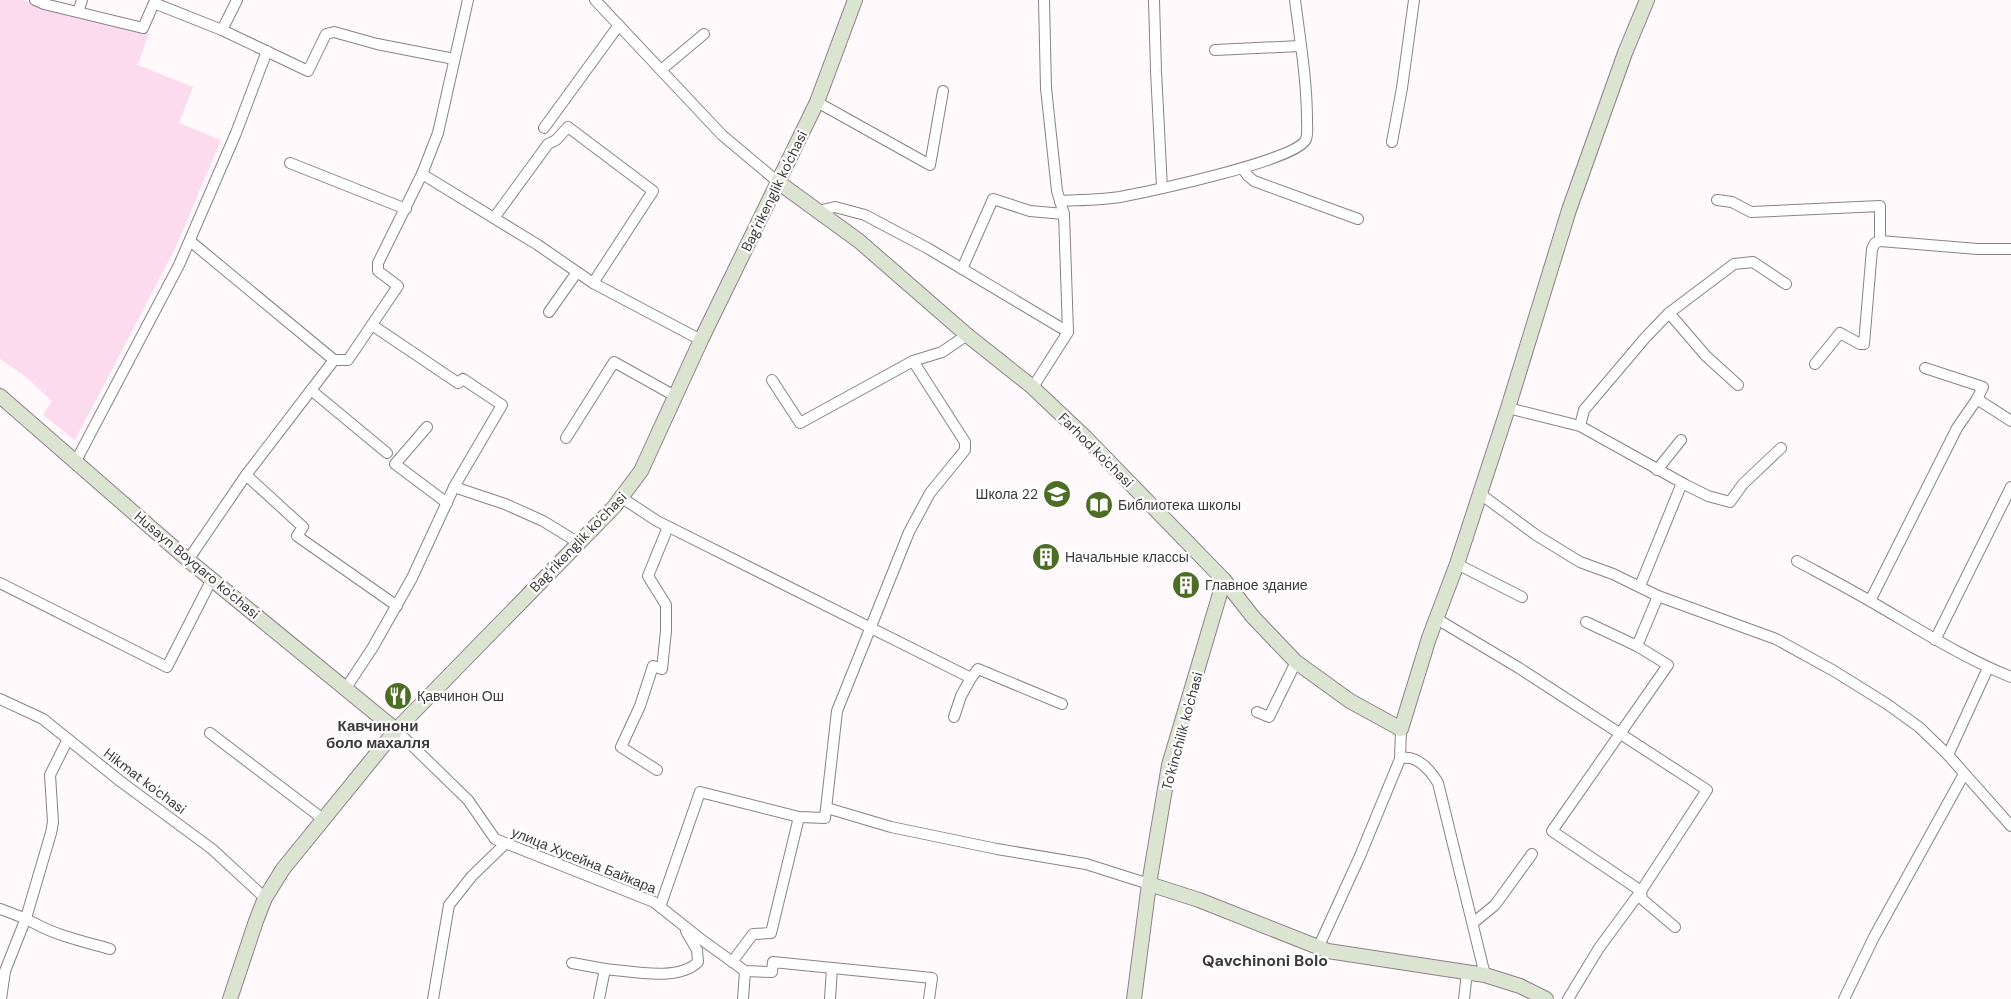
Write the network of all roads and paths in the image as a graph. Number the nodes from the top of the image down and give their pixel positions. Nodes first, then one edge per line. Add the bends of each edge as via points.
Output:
1 (35, 0) edge
2 (82, 0) edge
3 (237, 0) edge
4 (468, 0) edge
5 (595, 0) edge
6 (855, 0) edge
7 (1044, 0) edge
8 (1154, 0) edge
9 (1294, 0) edge
10 (1414, 0) edge
11 (1647, 0) edge
12 (78, 12) junction
13 (618, 25) junction
14 (222, 30) junction
15 (704, 34) dead end
16 (1300, 46) junction
17 (1215, 50) dead end
18 (267, 51) junction
19 (454, 59) junction
20 (661, 70) junction
21 (943, 91) dead end
22 (817, 102) junction
23 (544, 128) dead end
24 (1392, 142) dead end
25 (290, 163) dead end
26 (1243, 169) junction
27 (422, 174) junction
28 (778, 182) junction
29 (1162, 188) junction
30 (1717, 200) dead end
31 (1060, 201) junction
32 (406, 209) junction
33 (818, 211) junction
34 (1064, 214) junction
35 (494, 218) junction
36 (1358, 219) dead end
37 (190, 241) junction
38 (1880, 241) junction
39 (2011, 249) edge
40 (962, 269) junction
41 (577, 272) junction
42 (593, 283) junction
43 (1786, 284) dead end
44 (549, 312) dead end
45 (1668, 313) junction
46 (372, 325) junction
47 (1068, 332) junction
48 (967, 335) junction
49 (701, 340) junction
50 (334, 360) junction
51 (913, 361) junction
52 (1815, 364) dead end
53 (1926, 368) dead end
54 (772, 380) dead end
55 (1738, 385) dead end
56 (1033, 387) junction
57 (311, 390) junction
58 (0, 396) edge
59 (675, 396) junction
60 (1977, 399) junction
61 (1508, 408) junction
62 (2011, 421) edge
63 (1580, 426) junction
64 (428, 427) dead end
65 (566, 438) dead end
66 (1681, 440) dead end
67 (1781, 448) dead end
68 (387, 453) dead end
69 (76, 461) junction
70 (1657, 470) junction
71 (246, 474) junction
72 (1682, 483) junction
73 (454, 487) junction
74 (2011, 487) edge
75 (1480, 494) junction
76 (622, 498) junction
77 (447, 502) junction
78 (668, 527) junction
79 (579, 543) junction
80 (188, 560) junction
81 (1797, 561) dead end
82 (1457, 564) junction
83 (212, 579) junction
84 (1224, 580) junction
85 (0, 583) edge
86 (1640, 586) junction
87 (1658, 596) junction
88 (1522, 597) dead end
89 (1870, 601) junction
90 (397, 606) junction
91 (1437, 619) junction
92 (1586, 622) dead end
93 (870, 627) junction
94 (1935, 640) junction
95 (1637, 646) junction
96 (1296, 662) junction
97 (1988, 668) junction
98 (2011, 677) edge
99 (971, 678) junction
100 (346, 688) junction
101 (0, 699) edge
102 (1062, 704) dead end
103 (1257, 712) dead end
104 (954, 717) dead end
105 (1400, 729) junction
106 (396, 730) junction
107 (210, 733) dead end
108 (1620, 735) junction
109 (68, 739) junction
110 (1948, 755) junction
111 (1400, 759) junction
112 (657, 770) dead end
113 (1964, 774) junction
114 (827, 808) junction
115 (799, 817) junction
116 (324, 818) junction
117 (2011, 826) edge
118 (505, 844) junction
119 (1532, 854) dead end
120 (1149, 884) junction
121 (1640, 891) junction
122 (265, 898) junction
123 (660, 907) junction
124 (0, 909) edge
125 (26, 918) junction
126 (1473, 923) junction
127 (684, 926) junction
128 (1674, 927) dead end
129 (1318, 948) junction
130 (110, 949) dead end
131 (732, 962) junction
132 (572, 963) dead end
133 (832, 968) junction
134 (605, 969) junction
135 (744, 971) junction
136 (1466, 972) junction
137 (1486, 974) junction
138 (1, 999) edge
139 (230, 999) edge
140 (434, 999) edge
141 (599, 999) edge
142 (743, 999) edge
143 (830, 999) edge
144 (929, 999) edge
145 (1134, 999) edge
146 (1464, 999) edge
147 (1546, 999) edge
148 (1568, 999) edge
149 (1844, 999) edge

1 - 12 street
2 - 12 street
3 - 14 street
4 - 19 street
5 - 13 street
6 - 22 street, Bag'rikenglik ko'chasi
7 - 31 street via 1046,88
8 - 29 street
9 - 16 street
10 - 24 street
11 - 61 street via 1569,210
12 - 14 street via 143,28 154,3
13 - 20 street
13 - 23 street
14 - 18 street
15 - 20 street
16 - 17 street
16 - 26 street via 1307,139 1292,150
18 - 19 street via 308,72 326,34 334,32
18 - 37 street
19 - 27 street via 438,133
20 - 28 street via 722,135
21 - 22 street via 930,165
22 - 28 street, Bag'rikenglik ko'chasi
25 - 32 street
26 - 29 street
26 - 36 street via 1254,181
27 - 32 street
27 - 35 street
28 - 33 street, Farhod ko'chasi
28 - 49 street, Bag'rikenglik ko'chasi
29 - 31 street via 1118,197
30 - 38 street via 1732,202 1751,212 1880,206
31 - 34 street
32 - 46 street via 378,263 378,271 398,286
33 - 40 street via 835,207 865,215
33 - 48 street, Farhod ko'chasi via 859,241
34 - 40 street via 1030,211 993,199
34 - 47 street
35 - 41 street
35 - 42 street via 548,144 568,127 653,191
37 - 50 street
37 - 69 street
38 - 39 street
38 - 52 street via 1872,249 1864,344 1840,333
40 - 47 street
41 - 42 street
41 - 44 street
42 - 49 street
43 - 45 street via 1753,262 1734,264
45 - 55 street via 1706,356
45 - 63 street via 1584,410
46 - 50 street via 348,360
46 - 73 street via 458,384 463,379 502,405
47 - 56 street
48 - 51 street via 942,352
48 - 56 street, Farhod ko'chasi
49 - 59 street, Bag'rikenglik ko'chasi
50 - 57 street
51 - 54 street via 800,423
51 - 93 street via 966,442 965,450 930,493 909,532
53 - 60 street via 1983,387
56 - 84 street, Farhod ko'chasi
57 - 68 street
57 - 71 street
58 - 69 street, Husayn Boyqaro ko'chasi
59 - 65 street via 614,362
59 - 76 street, Bag'rikenglik ko'chasi via 641,471
60 - 62 street
60 - 89 street via 1957,428
61 - 63 street
61 - 75 street
63 - 70 street
64 - 77 street via 395,464
66 - 70 street
67 - 72 street via 1743,484 1730,502 1708,496
69 - 80 street, Husayn Boyqaro ko'chasi
70 - 72 street
71 - 80 street
71 - 90 street via 303,528 297,536
72 - 86 street
73 - 77 street
73 - 79 street via 506,504
74 - 94 street
75 - 82 street
75 - 86 street via 1580,562
76 - 78 street
76 - 79 street, Bag'rikenglik ko'chasi
77 - 90 street
78 - 93 street
78 - 112 street via 648,576 666,605 662,669 653,666 640,706 621,747
79 - 106 street, Bag'rikenglik ko'chasi
80 - 83 street, Husayn Boyqaro ko'chasi
81 - 89 street
82 - 88 street
82 - 91 street
83 - 85 street via 167,667
83 - 100 street, Husayn Boyqaro ko'chasi
84 - 96 street, Farhod ko'chasi via 1253,617
84 - 120 street, To'kinchilik ko'chasi via 1170,765
86 - 87 street
87 - 95 street
87 - 110 street via 1776,639 1826,666 1919,727
89 - 94 street
90 - 100 street
91 - 105 street
91 - 108 street via 1519,668
92 - 95 street
93 - 99 street
93 - 114 street via 837,711
94 - 97 street
95 - 108 street via 1668,665
96 - 103 street via 1269,717
96 - 105 street, Farhod ko'chasi via 1350,701
97 - 98 street
97 - 110 street
99 - 102 street via 978,669
99 - 104 street
100 - 106 street, Husayn Boyqaro ko'chasi
101 - 109 street, Hikmat ko'chasi via 42,719
105 - 111 street
106 - 116 street, Bag'rikenglik ko'chasi
106 - 118 street, улица Хусейна Байкара via 468,800 495,839
107 - 116 street
108 - 121 street via 1707,790
108 - 121 street via 1552,831
109 - 122 street, Hikmat ko'chasi via 212,848
109 - 125 street via 50,775 53,822
110 - 113 street
111 - 126 street via 1421,763 1432,772 1438,783
111 - 129 street
113 - 117 street
113 - 149 street via 1874,937
114 - 115 street via 825,818
114 - 120 street via 900,829 1086,864
115 - 123 street via 700,792
115 - 131 street via 771,934 753,934
116 - 122 street, Bag'rikenglik ko'chasi via 283,869
118 - 123 street, улица Хусейна Байкара
118 - 140 street via 472,876 449,905
119 - 126 street via 1495,905
120 - 129 street via 1199,900
120 - 145 street, To'kinchilik ko'chasi
121 - 128 street via 1642,900
121 - 148 street
122 - 139 street, Bag'rikenglik ko'chasi
123 - 127 street, улица Хусейна Байкара
124 - 125 street
125 - 130 street
125 - 138 street via 5,971
126 - 137 street
127 - 131 street, улица Хусейна Байкара
127 - 134 street, улица Хусейна Байкара via 697,950 698,962 691,969 677,973
129 - 136 street
131 - 135 street, улица Хусейна Байкара
132 - 134 street
133 - 135 street via 773,962 772,972
133 - 143 street
133 - 144 street via 932,978
134 - 141 street
135 - 142 street
136 - 137 street
136 - 146 street
137 - 147 street

